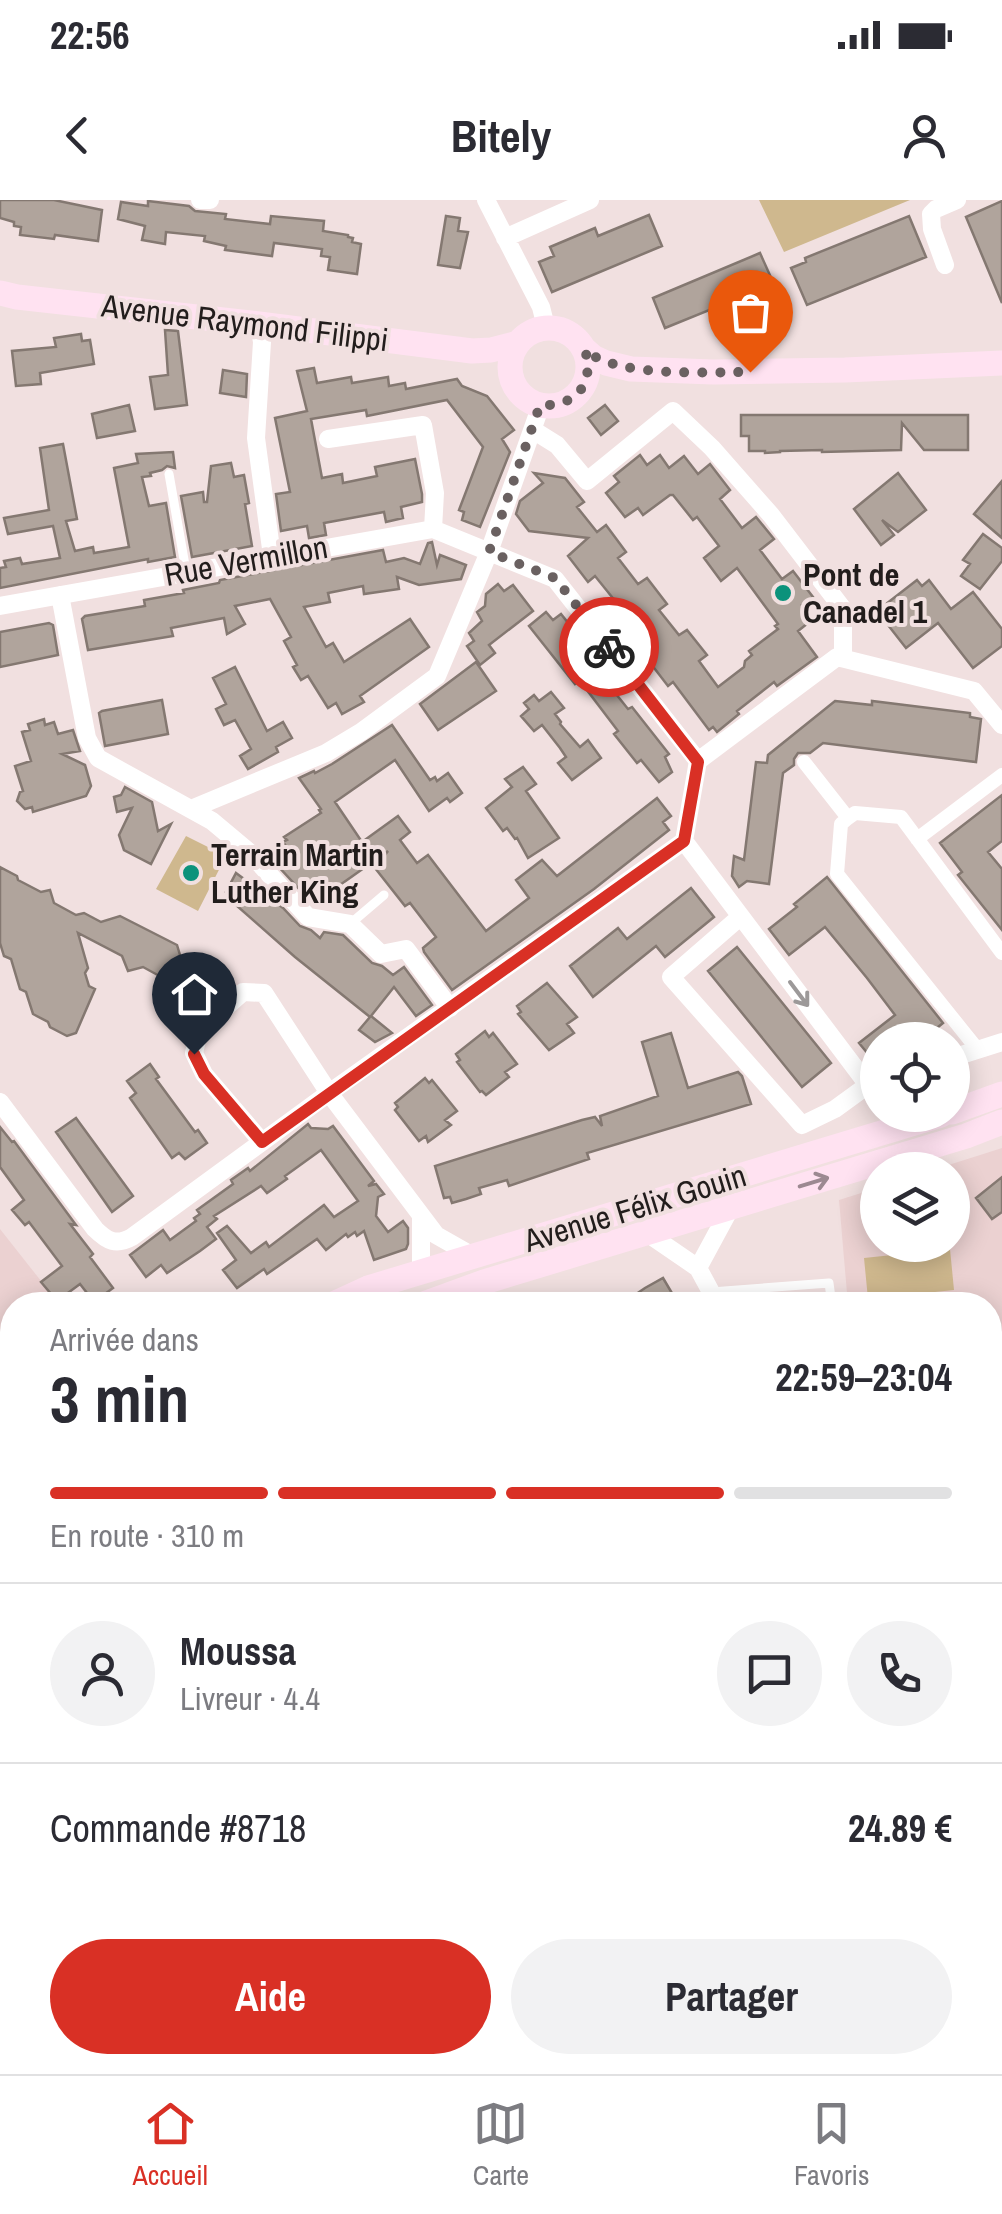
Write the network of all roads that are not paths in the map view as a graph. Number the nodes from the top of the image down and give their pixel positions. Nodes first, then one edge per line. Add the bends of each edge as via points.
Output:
1 (200, 200) edge
2 (210, 200) edge
3 (486, 200) edge
4 (590, 200) edge
5 (957, 200) edge
6 (505, 238) junction
7 (945, 265) dead end
8 (5, 297) edge
9 (259, 324) junction
10 (546, 328) junction
11 (518, 343) junction
12 (585, 350) junction
13 (472, 351) junction
14 (1002, 363) edge
15 (630, 369) junction
16 (513, 380) junction
17 (582, 388) junction
18 (537, 417) junction
19 (328, 439) dead end
20 (169, 474) dead end
21 (433, 528) junction
22 (489, 552) junction
23 (272, 556) junction
24 (186, 571) junction
25 (60, 594) junction
26 (0, 606) edge
27 (843, 658) junction
28 (1002, 725) edge
29 (698, 762) junction
30 (804, 762) dead end
31 (1002, 776) edge
32 (191, 809) junction
33 (848, 818) junction
34 (917, 840) junction
35 (684, 841) junction
36 (384, 894) dead end
37 (740, 917) junction
38 (350, 924) junction
39 (1002, 953) edge
40 (450, 1008) junction
41 (1002, 1042) edge
42 (978, 1050) junction
43 (970, 1052) edge
44 (860, 1068) edge
45 (860, 1092) edge
46 (329, 1093) junction
47 (1002, 1094) edge
48 (0, 1102) edge
49 (970, 1106) edge
50 (1002, 1122) edge
51 (802, 1125) junction
52 (884, 1132) edge
53 (262, 1142) junction
54 (798, 1158) junction
55 (731, 1207) junction
56 (422, 1217) junction
57 (647, 1232) junction
58 (473, 1256) junction
59 (698, 1268) junction
60 (421, 1272) junction
61 (360, 1292) edge
62 (457, 1292) edge
63 (710, 1292) edge
64 (764, 1292) edge
65 (830, 1292) edge

1 - 2 street
3 - 6 street
4 - 6 street
5 - 7 street via 932,214
6 - 10 street
8 - 9 main road, Avenue Raymond Filippi
9 - 13 main road, Avenue Raymond Filippi
9 - 23 street via 256,438
10 - 11 main road
10 - 12 main road via 569,332
11 - 13 main road, Avenue Raymond Filippi
11 - 16 main road
12 - 15 main road
12 - 17 main road via 588,376
13 - 16 main road, Avenue Raymond Filippi
14 - 15 main road
15 - 17 main road
16 - 18 main road
17 - 18 main road
18 - 22 street
18 - 27 street via 587,481 674,411 771,515 843,609
19 - 21 street via 423,425 435,493
20 - 24 lane
21 - 22 street
21 - 23 street, Rue Vermillon
22 - 29 street via 555,578
22 - 32 street via 437,676 326,753
23 - 24 street, Rue Vermillon
24 - 25 street, Rue Vermillon
25 - 26 street, Rue Vermillon
25 - 32 street via 87,738 98,758
27 - 28 street via 974,690
27 - 29 street via 836,656
29 - 35 street
30 - 33 street
31 - 34 street
32 - 38 street via 249,852 308,916
33 - 34 street via 900,818
33 - 42 street via 841,824 837,874
34 - 39 street
35 - 37 street
35 - 40 street
36 - 38 lane
37 -> 44 street
37 - 51 street via 671,976
38 - 40 street via 381,954 406,949
40 - 46 street
41 - 42 street
42 - 43 street
45 - 51 street
46 - 53 street
46 - 53 street via 264,993 243,992 200,1031 194,1054
46 - 56 street
47 - 49 main road
48 - 53 street via 96,1229 114,1243 132,1238
55 -> 50 main road, Avenue Félix Gouin
51 - 54 street
52 - 54 main road, Avenue Félix Gouin
54 - 58 main road, Avenue Félix Gouin
55 - 57 main road, Avenue Félix Gouin
55 - 59 street
56 - 58 street
56 - 60 street
57 - 59 street
57 - 62 main road, Avenue Félix Gouin
58 - 60 main road, Avenue Félix Gouin
59 - 63 street
60 - 61 main road, Avenue Félix Gouin
64 - 65 lane via 829,1283

